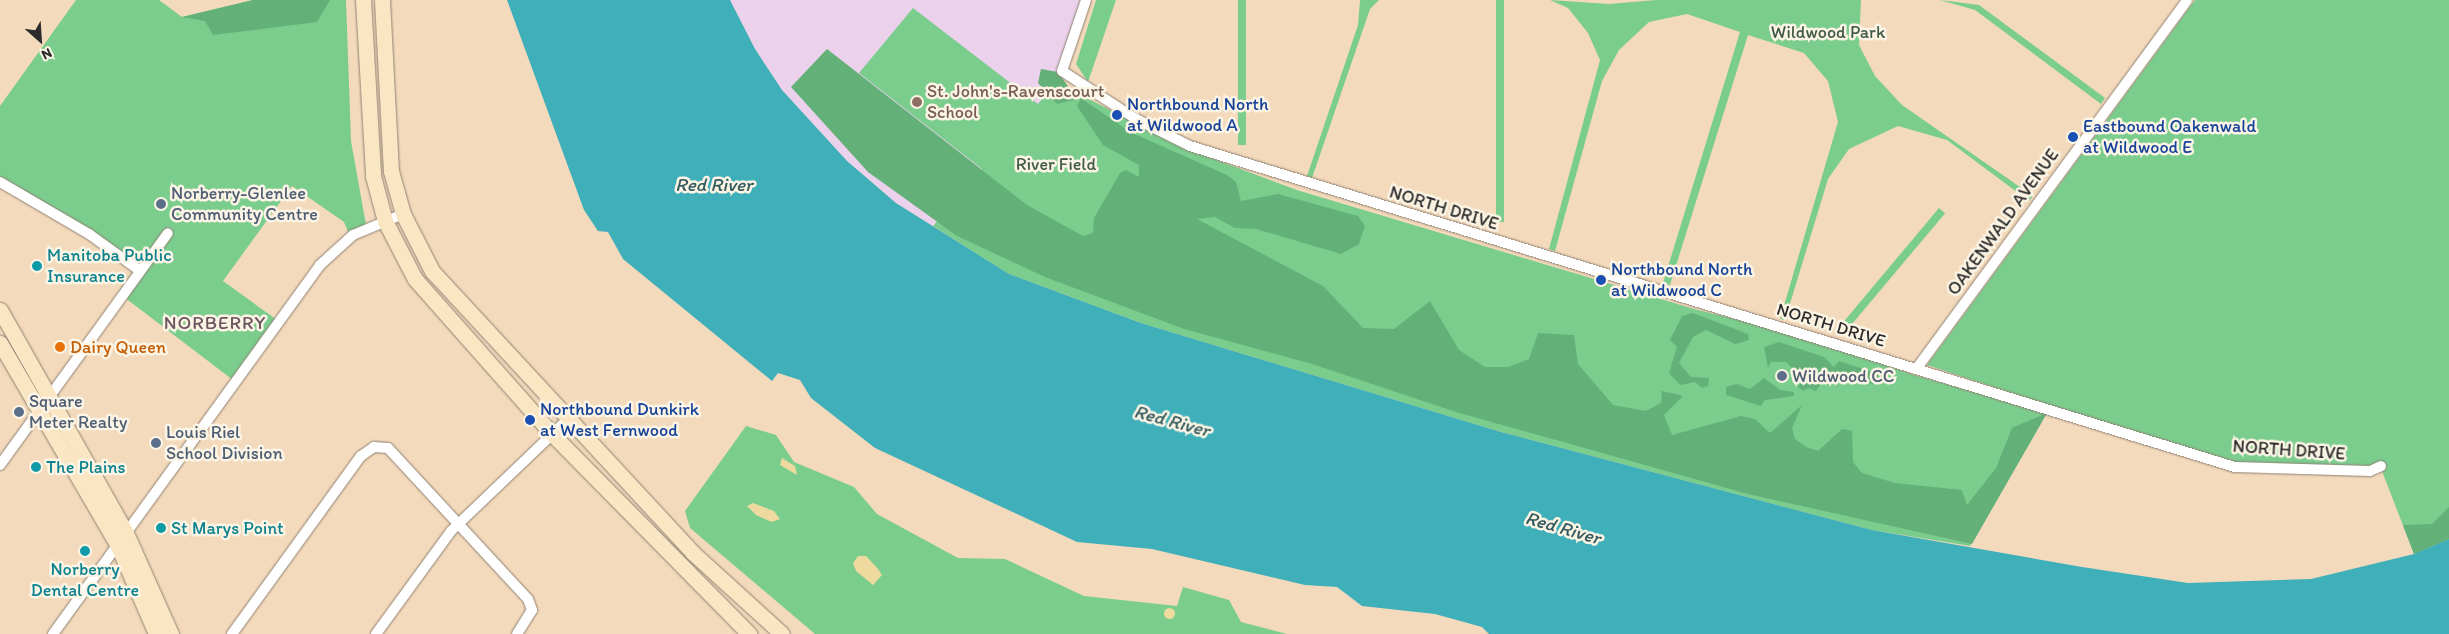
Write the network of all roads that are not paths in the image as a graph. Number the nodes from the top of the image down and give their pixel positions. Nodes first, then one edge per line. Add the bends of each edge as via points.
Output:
1 (363, 0) edge
2 (382, 0) edge
3 (1086, 0) edge
4 (2187, 0) edge
5 (0, 182) edge
6 (403, 214) junction
7 (385, 221) junction
8 (168, 232) dead end
9 (139, 270) junction
10 (0, 310) edge
11 (0, 343) edge
12 (1917, 368) junction
13 (49, 395) junction
14 (40, 410) junction
15 (566, 421) junction
16 (552, 434) junction
17 (0, 465) edge
18 (2380, 466) dead end
19 (457, 525) junction
20 (126, 533) junction
21 (118, 546) junction
22 (54, 634) edge
23 (156, 634) edge
24 (171, 634) edge
25 (232, 634) edge
26 (376, 634) edge
27 (517, 634) edge
28 (749, 634) edge
29 (782, 634) edge

1 - 7 main road via 368,140
2 - 6 main road via 391,171
3 - 12 street, NORTH DRIVE via 1062,71 1136,119 1248,167
4 - 12 street, OAKENWALD AVENUE
5 - 9 street via 89,234
6 - 7 street
6 - 15 main road via 432,270 455,300
7 - 16 main road via 415,279 438,309
7 - 20 street via 353,235 320,265
8 - 9 street
9 - 13 street
10 - 13 main road
11 - 14 main road
12 - 18 street, NORTH DRIVE via 2235,467 2370,471
13 - 14 street
13 - 20 main road
14 - 17 street
14 - 21 main road
15 - 16 street
15 - 29 main road via 706,566
16 - 19 street
16 - 28 main road
19 - 25 street via 388,448 374,447 360,456
19 - 26 street
19 - 27 street via 528,599 532,610
20 - 21 street
20 - 24 main road
21 - 22 street
21 - 23 main road

